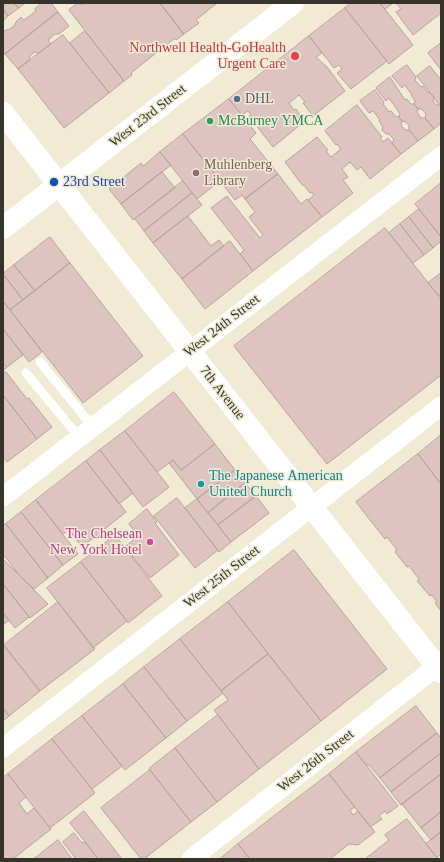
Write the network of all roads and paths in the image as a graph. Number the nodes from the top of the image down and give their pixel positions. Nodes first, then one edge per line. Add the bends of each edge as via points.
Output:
1 (293, 3) edge
2 (3, 113) edge
3 (441, 156) edge
4 (59, 185) junction
5 (3, 228) edge
6 (189, 351) junction
7 (40, 362) dead end
8 (26, 373) dead end
9 (441, 406) edge
10 (86, 432) junction
11 (3, 497) edge
12 (311, 507) junction
13 (440, 668) edge
14 (3, 748) edge
15 (190, 859) edge

1 - 4 main road, West 23rd Street
2 - 4 main road, 7th Avenue
3 - 6 street, West 24th Street
4 - 5 main road, West 23rd Street
4 - 6 main road, 7th Avenue
6 - 10 street, West 24th Street
6 - 12 main road, 7th Avenue
7 - 10 lane
8 - 10 lane
9 - 12 street, West 25th Street
10 - 11 street, West 24th Street
12 - 13 main road, 7th Avenue
12 - 14 street, West 25th Street
13 - 15 street, West 26th Street

